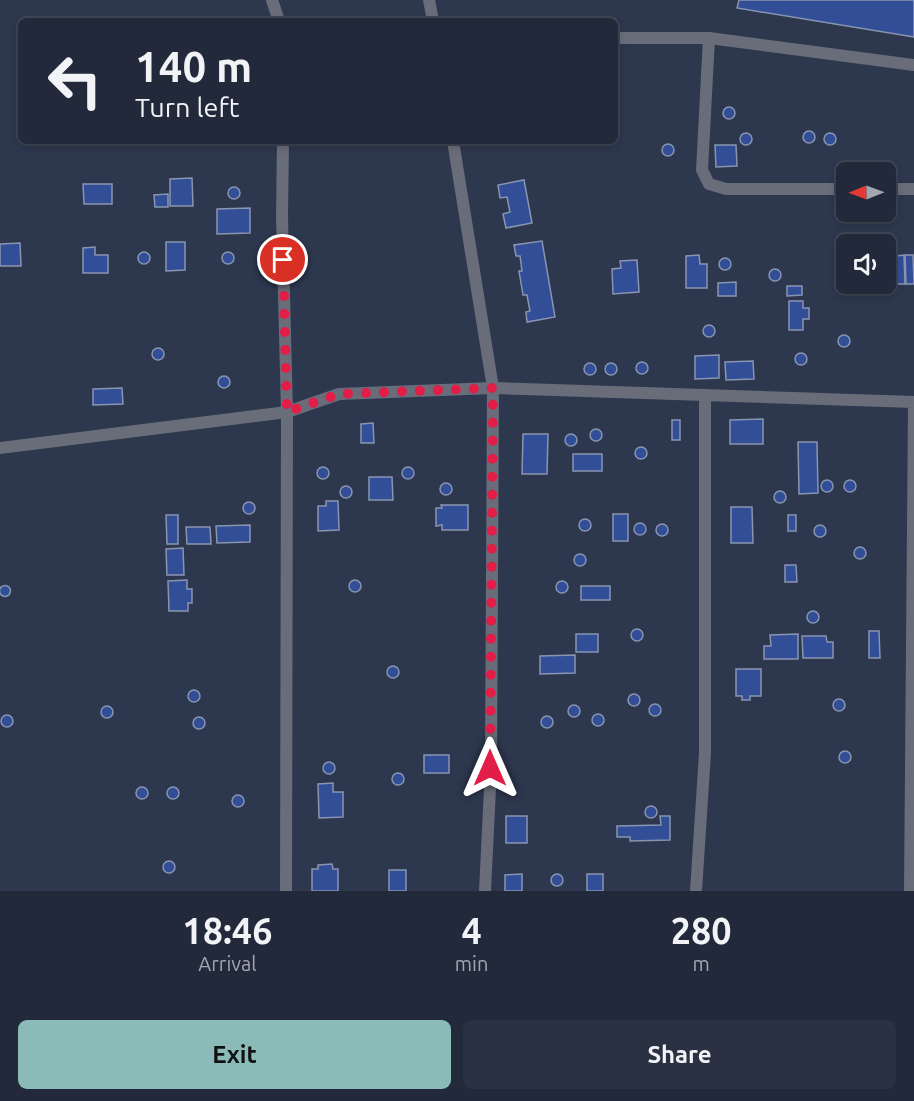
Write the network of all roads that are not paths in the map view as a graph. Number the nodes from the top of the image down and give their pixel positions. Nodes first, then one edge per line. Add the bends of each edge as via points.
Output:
1 (273, 0) edge
2 (429, 0) edge
3 (278, 18) edge
4 (432, 18) edge
5 (618, 38) edge
6 (709, 38) junction
7 (914, 65) edge
8 (283, 144) edge
9 (453, 144) edge
10 (836, 189) edge
11 (896, 189) edge
12 (914, 189) edge
13 (493, 388) junction
14 (705, 395) junction
15 (287, 412) junction
16 (0, 448) edge
17 (286, 891) edge
18 (485, 891) edge
19 (696, 891) edge
20 (910, 891) edge

1 - 3 street
2 - 4 street
5 - 6 street
6 - 7 street
6 - 10 street via 702,170 709,184 726,189
8 - 15 street
9 - 13 street
11 - 12 street
13 - 14 street
13 - 15 street via 339,394
13 - 18 street via 490,768
14 - 19 street via 705,753
14 - 20 street via 914,402
15 - 16 street
15 - 17 street

